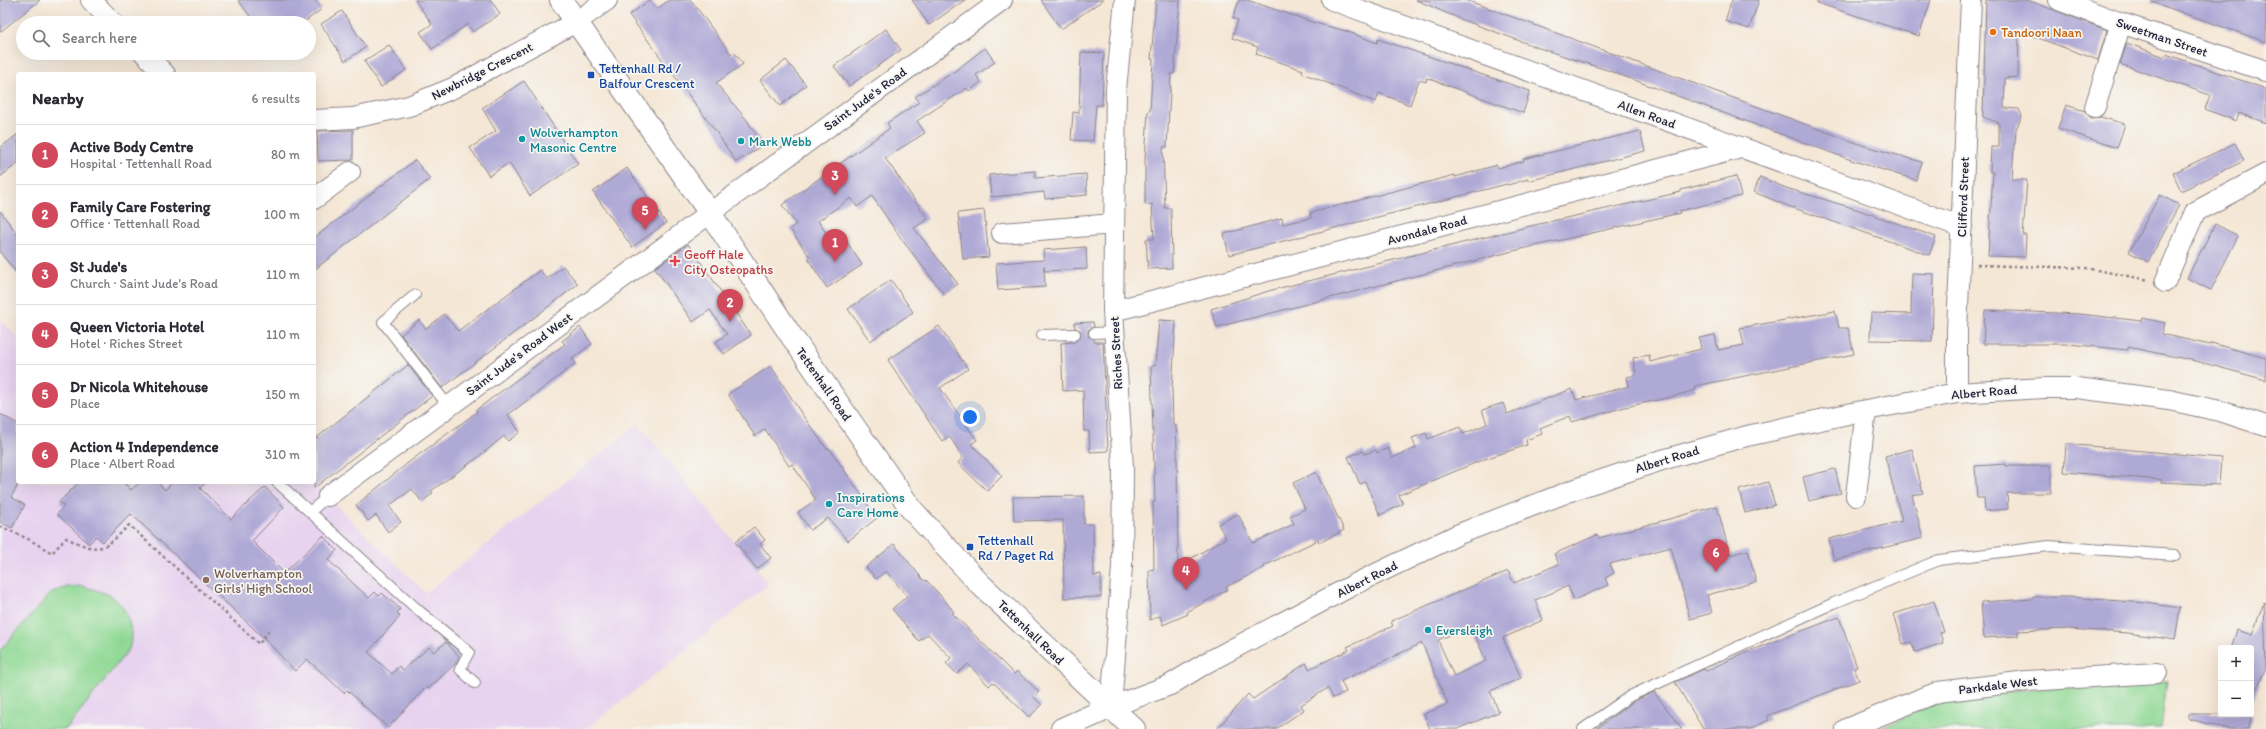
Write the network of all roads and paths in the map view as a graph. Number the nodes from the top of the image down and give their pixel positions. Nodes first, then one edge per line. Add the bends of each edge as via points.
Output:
1 (91, 0) edge
2 (561, 0) edge
3 (607, 0) edge
4 (1002, 0) edge
5 (1125, 0) edge
6 (1332, 0) edge
7 (1971, 0) edge
8 (2059, 0) edge
9 (106, 16) edge
10 (576, 22) junction
11 (2121, 24) junction
12 (151, 60) edge
13 (2266, 71) edge
14 (163, 72) edge
15 (2095, 107) dead end
16 (316, 120) edge
17 (1741, 148) junction
18 (350, 172) dead end
19 (2266, 174) edge
20 (316, 198) edge
21 (710, 213) junction
22 (1114, 224) junction
23 (1962, 227) junction
24 (1002, 233) dead end
25 (1960, 264) junction
26 (2165, 282) joint
27 (416, 295) dead end
28 (1113, 311) junction
29 (1114, 332) junction
30 (1094, 333) dead end
31 (1075, 334) dead end
32 (1042, 335) dead end
33 (1957, 393) junction
34 (449, 407) junction
35 (1866, 410) junction
36 (2266, 426) edge
37 (279, 484) edge
38 (328, 496) joint
39 (1856, 496) dead end
40 (310, 512) junction
41 (0, 526) edge
42 (2175, 555) dead end
43 (269, 630) dead end
44 (2157, 673) dead end
45 (475, 683) dead end
46 (1110, 707) junction
47 (1062, 729) edge
48 (1134, 729) edge
49 (1583, 729) edge
50 (1846, 729) edge

1 - 9 street
2 - 10 main road, Tettenhall Road
3 - 10 street, Newbridge Crescent
4 - 21 street, Saint Jude's Road
5 - 22 street, Riches Street via 1116,89
6 - 17 street, Allen Road
7 - 23 street, Clifford Street
8 - 11 street, Sweetman Street
10 - 16 street, Newbridge Crescent via 453,88 409,106 353,118
10 - 21 main road, Tettenhall Road
11 - 13 street, Sweetman Street
11 - 15 street
12 - 14 street
17 - 23 street, Allen Road
17 - 28 street, Avondale Road
18 - 20 street
19 - 26 street via 2194,212
21 - 34 street, Saint Jude's Road West
21 - 46 main road, Tettenhall Road via 912,510 979,583
22 - 24 street
22 - 28 street, Riches Street
23 - 25 street, Clifford Street
25 - 26 path via 2086,268
25 - 33 street, Clifford Street
27 - 34 lane via 383,322
28 - 29 street, Riches Street
29 - 30 lane
29 - 46 street, Riches Street via 1123,467 1122,567
31 - 32 lane
33 - 35 street, Albert Road
33 - 36 street, Albert Road via 2045,388 2077,388 2124,393 2220,411
34 - 38 street, Saint Jude's Road West
35 - 39 street
35 - 46 street, Albert Road via 1747,436 1662,460 1458,534 1355,584 1206,663 1170,685
37 - 40 lane
38 - 40 lane
40 - 45 lane via 418,610 469,652 460,669
41 - 43 path via 52,553 66,538 88,548 108,546 129,525 259,644
42 - 49 lane via 2049,546 1939,560 1834,604 1630,696
44 - 50 street, Parkdale West via 2027,681 1938,692
46 - 47 main road
46 - 48 main road, Tettenhall Road

